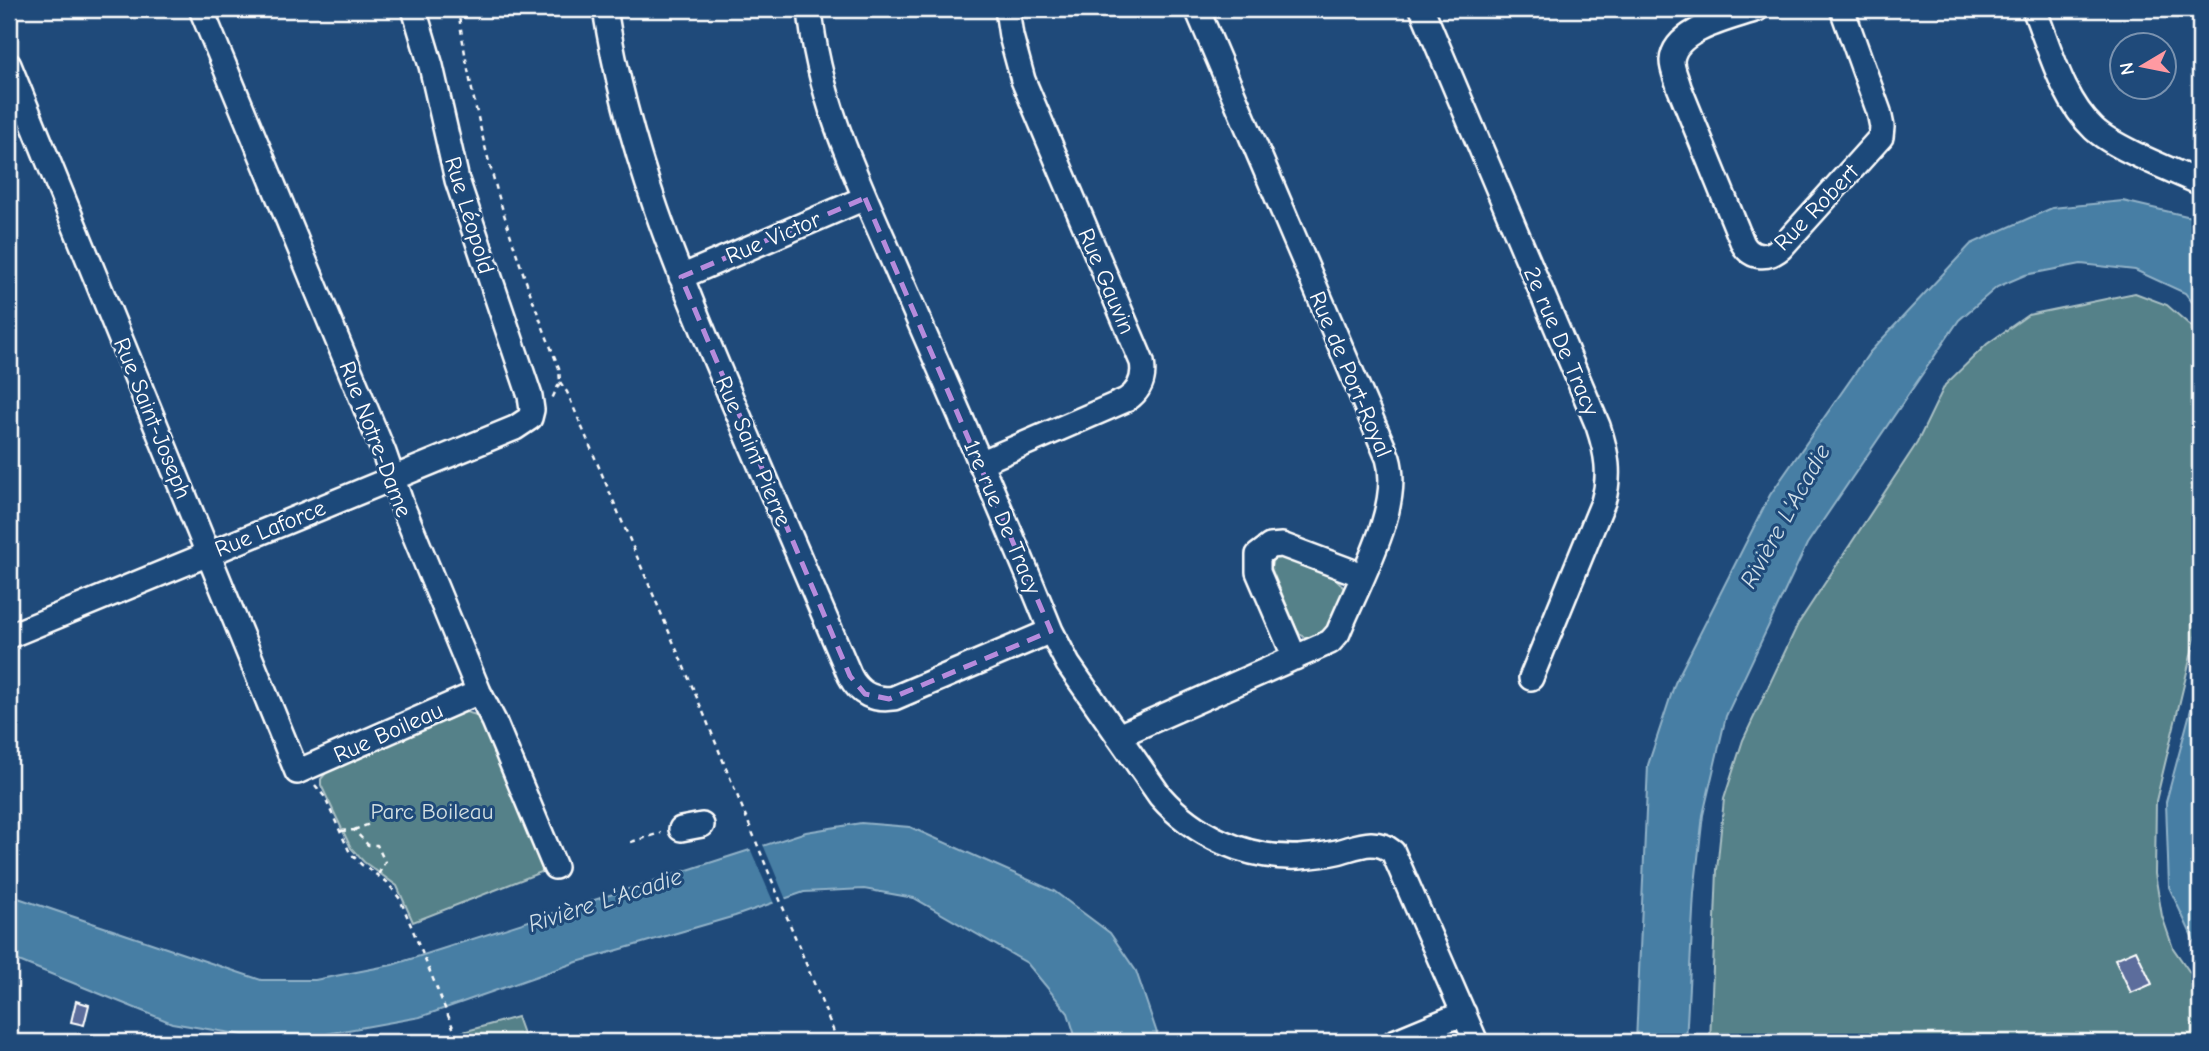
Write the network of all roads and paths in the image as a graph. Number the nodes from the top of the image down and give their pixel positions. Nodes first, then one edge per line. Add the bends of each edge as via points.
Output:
1 (201, 9) edge
2 (414, 9) edge
3 (458, 9) edge
4 (605, 9) edge
5 (810, 9) edge
6 (1007, 9) edge
7 (1197, 9) edge
8 (1422, 9) edge
9 (1757, 9) edge
10 (1842, 9) edge
11 (2034, 9) edge
12 (9, 65) edge
13 (2200, 183) edge
14 (865, 198) junction
15 (681, 278) junction
16 (560, 382) junction
17 (538, 412) junction
18 (980, 463) junction
19 (393, 478) junction
20 (208, 554) junction
21 (1362, 575) junction
22 (1051, 631) junction
23 (9, 636) edge
24 (1295, 658) junction
25 (1531, 678) dead end
26 (479, 692) junction
27 (1118, 736) junction
28 (297, 772) joint
29 (319, 787) dead end
30 (372, 823) dead end
31 (691, 827) dead end
32 (340, 831) junction
33 (354, 831) junction
34 (631, 842) dead end
35 (555, 867) dead end
36 (378, 875) junction
37 (1464, 1013) junction
38 (459, 1042) edge
39 (838, 1042) edge
40 (1394, 1042) edge
41 (1476, 1042) edge

1 - 19 street, Rue Notre-Dame
2 - 17 street, Rue Léopold via 457,180 532,410
3 - 16 path via 484,148
4 - 15 street, Rue Saint Pierre via 632,136
5 - 14 street, 1re rue De Tracy via 825,89
6 - 18 street, Rue Gauvin via 1023,80 1143,372 1138,390 1126,400
7 - 21 street, Rue de Port-Royal via 1390,467 1390,502
8 - 25 street, 2e rue De Tracy via 1598,426 1607,461 1604,502
9 - 10 street, Rue Robert via 1688,35 1676,47 1672,62 1743,244 1750,253 1762,256 1784,244 1881,137 1879,112
11 - 13 street via 2069,94 2095,129
12 - 20 street, Rue Saint-Joseph
14 - 15 street, Rue Victor
14 - 18 street, 1re rue De Tracy
15 - 22 street, Rue Saint Pierre via 849,676 860,690 876,698 894,698
16 - 17 path
16 - 39 path
17 - 19 street, Rue Laforce via 515,428
18 - 22 street, 1re rue De Tracy
19 - 20 street, Rue Laforce
19 - 26 street, Rue Notre-Dame
20 - 23 street, Rue Laforce
20 - 28 street, Rue Saint-Joseph
21 - 24 street, Rue de Port-Royal via 1335,638
21 - 24 street via 1282,545 1261,551 1256,560 1258,572
22 - 27 street, 1re rue De Tracy
24 - 27 street, Rue de Port-Royal
26 - 28 street, Rue Boileau
26 - 35 street, Rue Notre-Dame
27 - 37 street, 1re rue De Tracy via 1168,805 1216,840 1292,857 1364,844 1384,845 1397,858
29 - 32 path
30 - 33 path
31 - 34 path
32 - 33 path
32 - 36 path via 354,858
33 - 36 path via 368,845 377,845 385,862
36 - 38 path via 393,888 411,924
37 - 40 street
37 - 41 street

